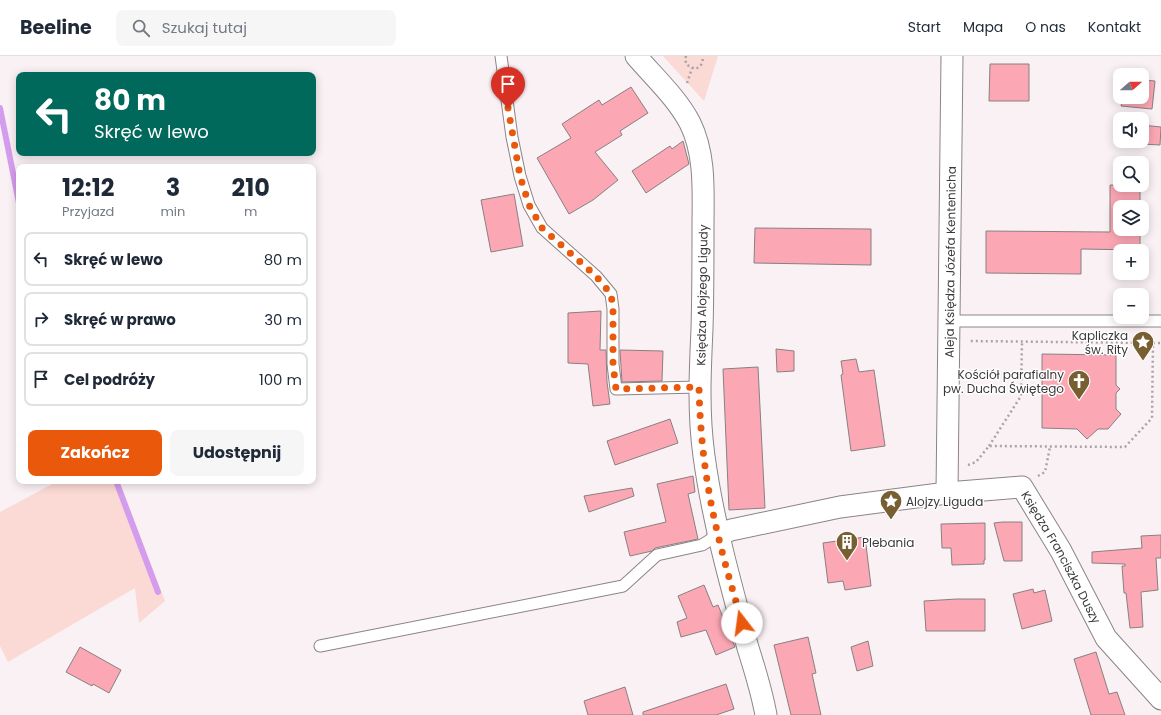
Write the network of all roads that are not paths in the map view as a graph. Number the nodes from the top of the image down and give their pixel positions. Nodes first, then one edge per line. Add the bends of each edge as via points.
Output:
1 (501, 56) edge
2 (636, 56) edge
3 (952, 56) edge
4 (1161, 321) edge
5 (948, 331) junction
6 (699, 387) junction
7 (947, 493) junction
8 (718, 535) junction
9 (320, 646) dead end
10 (1161, 699) edge
11 (766, 715) edge

1 - 6 lane via 512,137 529,205 542,228 596,276 611,294 616,389
2 - 6 street, Księdza Alojzego Ligudy via 680,106 697,141 702,163 703,285
3 - 5 street, Aleja Księdza Józefa Kentenicha
4 - 5 lane
5 - 7 street, Aleja Księdza Józefa Kentenicha
6 - 8 street, Księdza Alojzego Ligudy via 703,454
7 - 8 street, Księdza Franciszka Duszy via 840,507
7 - 10 street, Księdza Franciszka Duszy via 1022,487 1061,551 1106,638
8 - 9 lane via 702,545 657,555 623,586
8 - 11 street, Księdza Alojzego Ligudy

